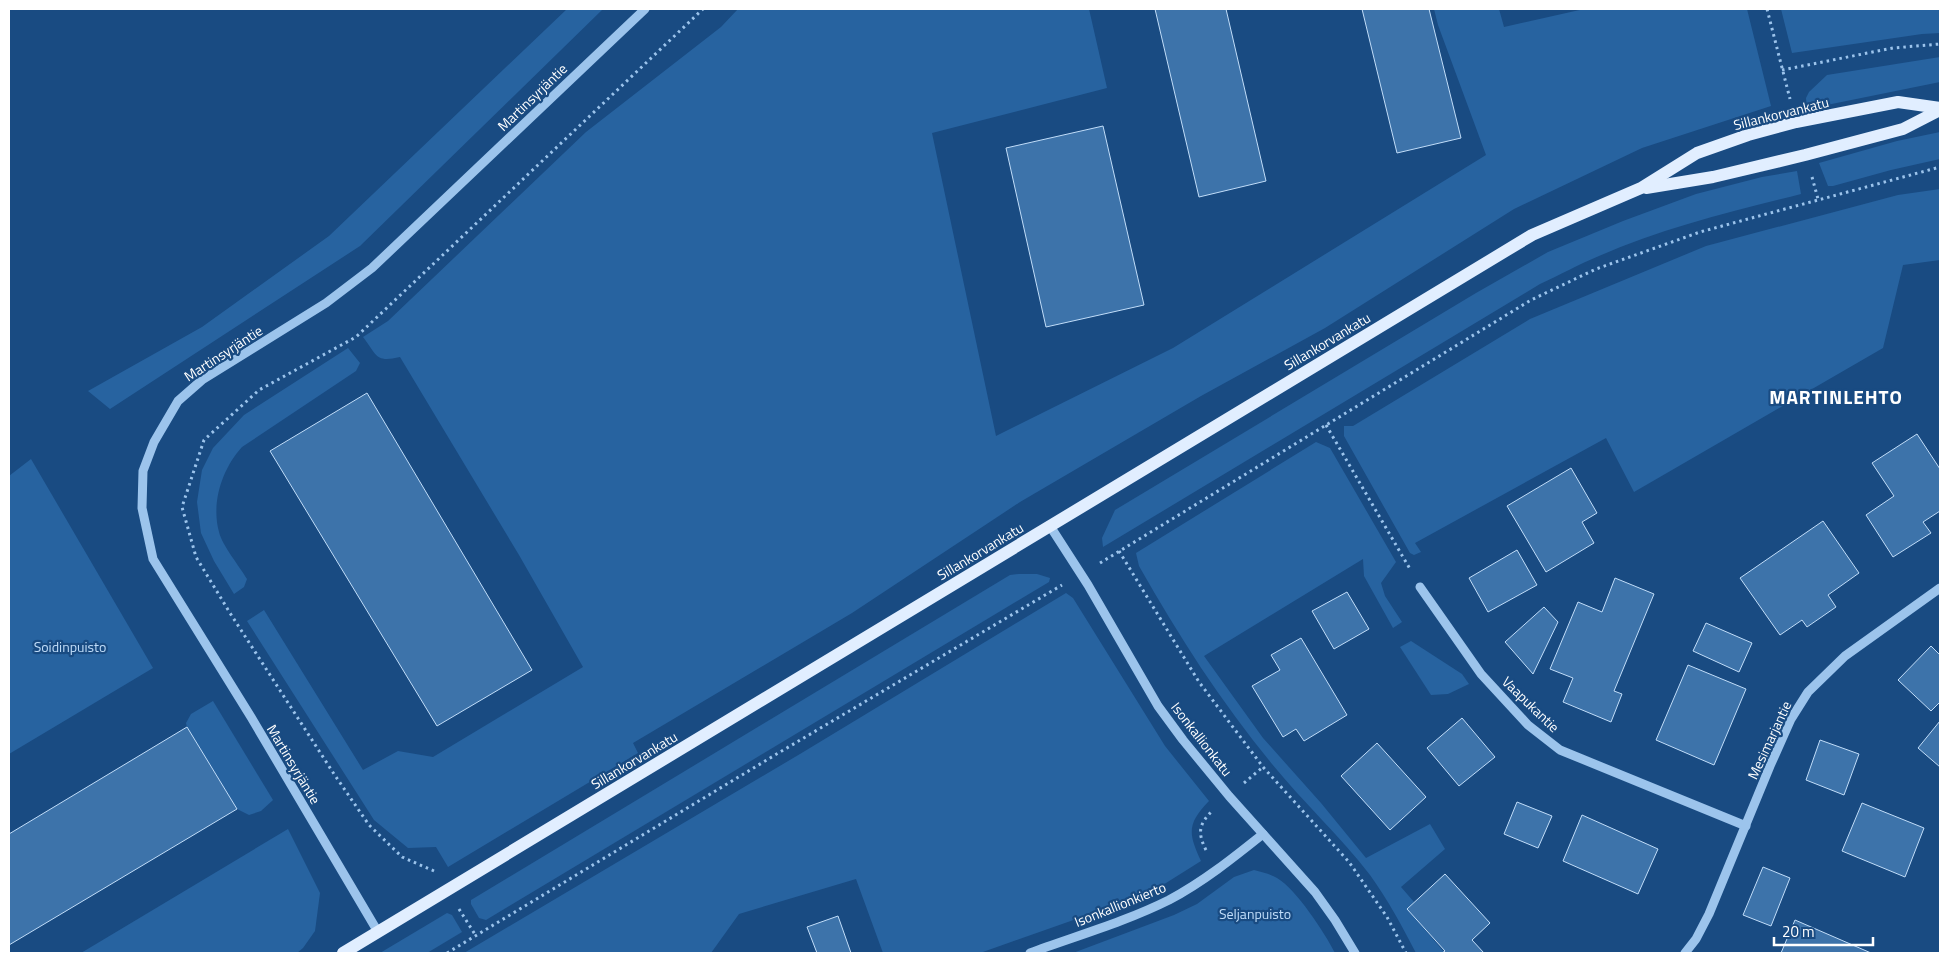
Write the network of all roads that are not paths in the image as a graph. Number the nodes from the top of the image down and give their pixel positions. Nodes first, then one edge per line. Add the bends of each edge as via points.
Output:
1 (645, 9) edge
2 (1940, 109) edge
3 (1641, 188) junction
4 (1050, 526) junction
5 (1420, 587) road end
6 (1940, 588) edge
7 (1746, 826) junction
8 (1263, 834) junction
9 (378, 932) junction
10 (343, 953) edge
11 (1030, 953) edge
12 (1355, 953) edge
13 (1685, 953) edge

1 - 9 street, Martinsyrjäntie via 372,268 326,303 202,380 178,400 154,442 143,471 142,508 153,559
2 - 3 main road, Sillankorvankatu via 1902,129 1805,155 1713,177
2 - 3 main road, Sillankorvankatu via 1898,102 1796,122 1697,153
3 - 4 main road, Sillankorvankatu via 1532,235
4 - 8 street, Isonkallionkatu via 1082,574 1158,706
4 - 9 main road, Sillankorvankatu
5 - 7 street, Vaapukantie via 1481,674 1528,724 1560,750
6 - 7 street, Mesimarjantie via 1845,656 1808,692 1791,719
7 - 13 street, Mesimarjantie via 1709,914
8 - 11 street, Isonkallionkierto via 1218,870 1170,899 1139,914
8 - 12 street, Isonkallionkatu via 1315,892
9 - 10 main road, Sillankorvankatu

